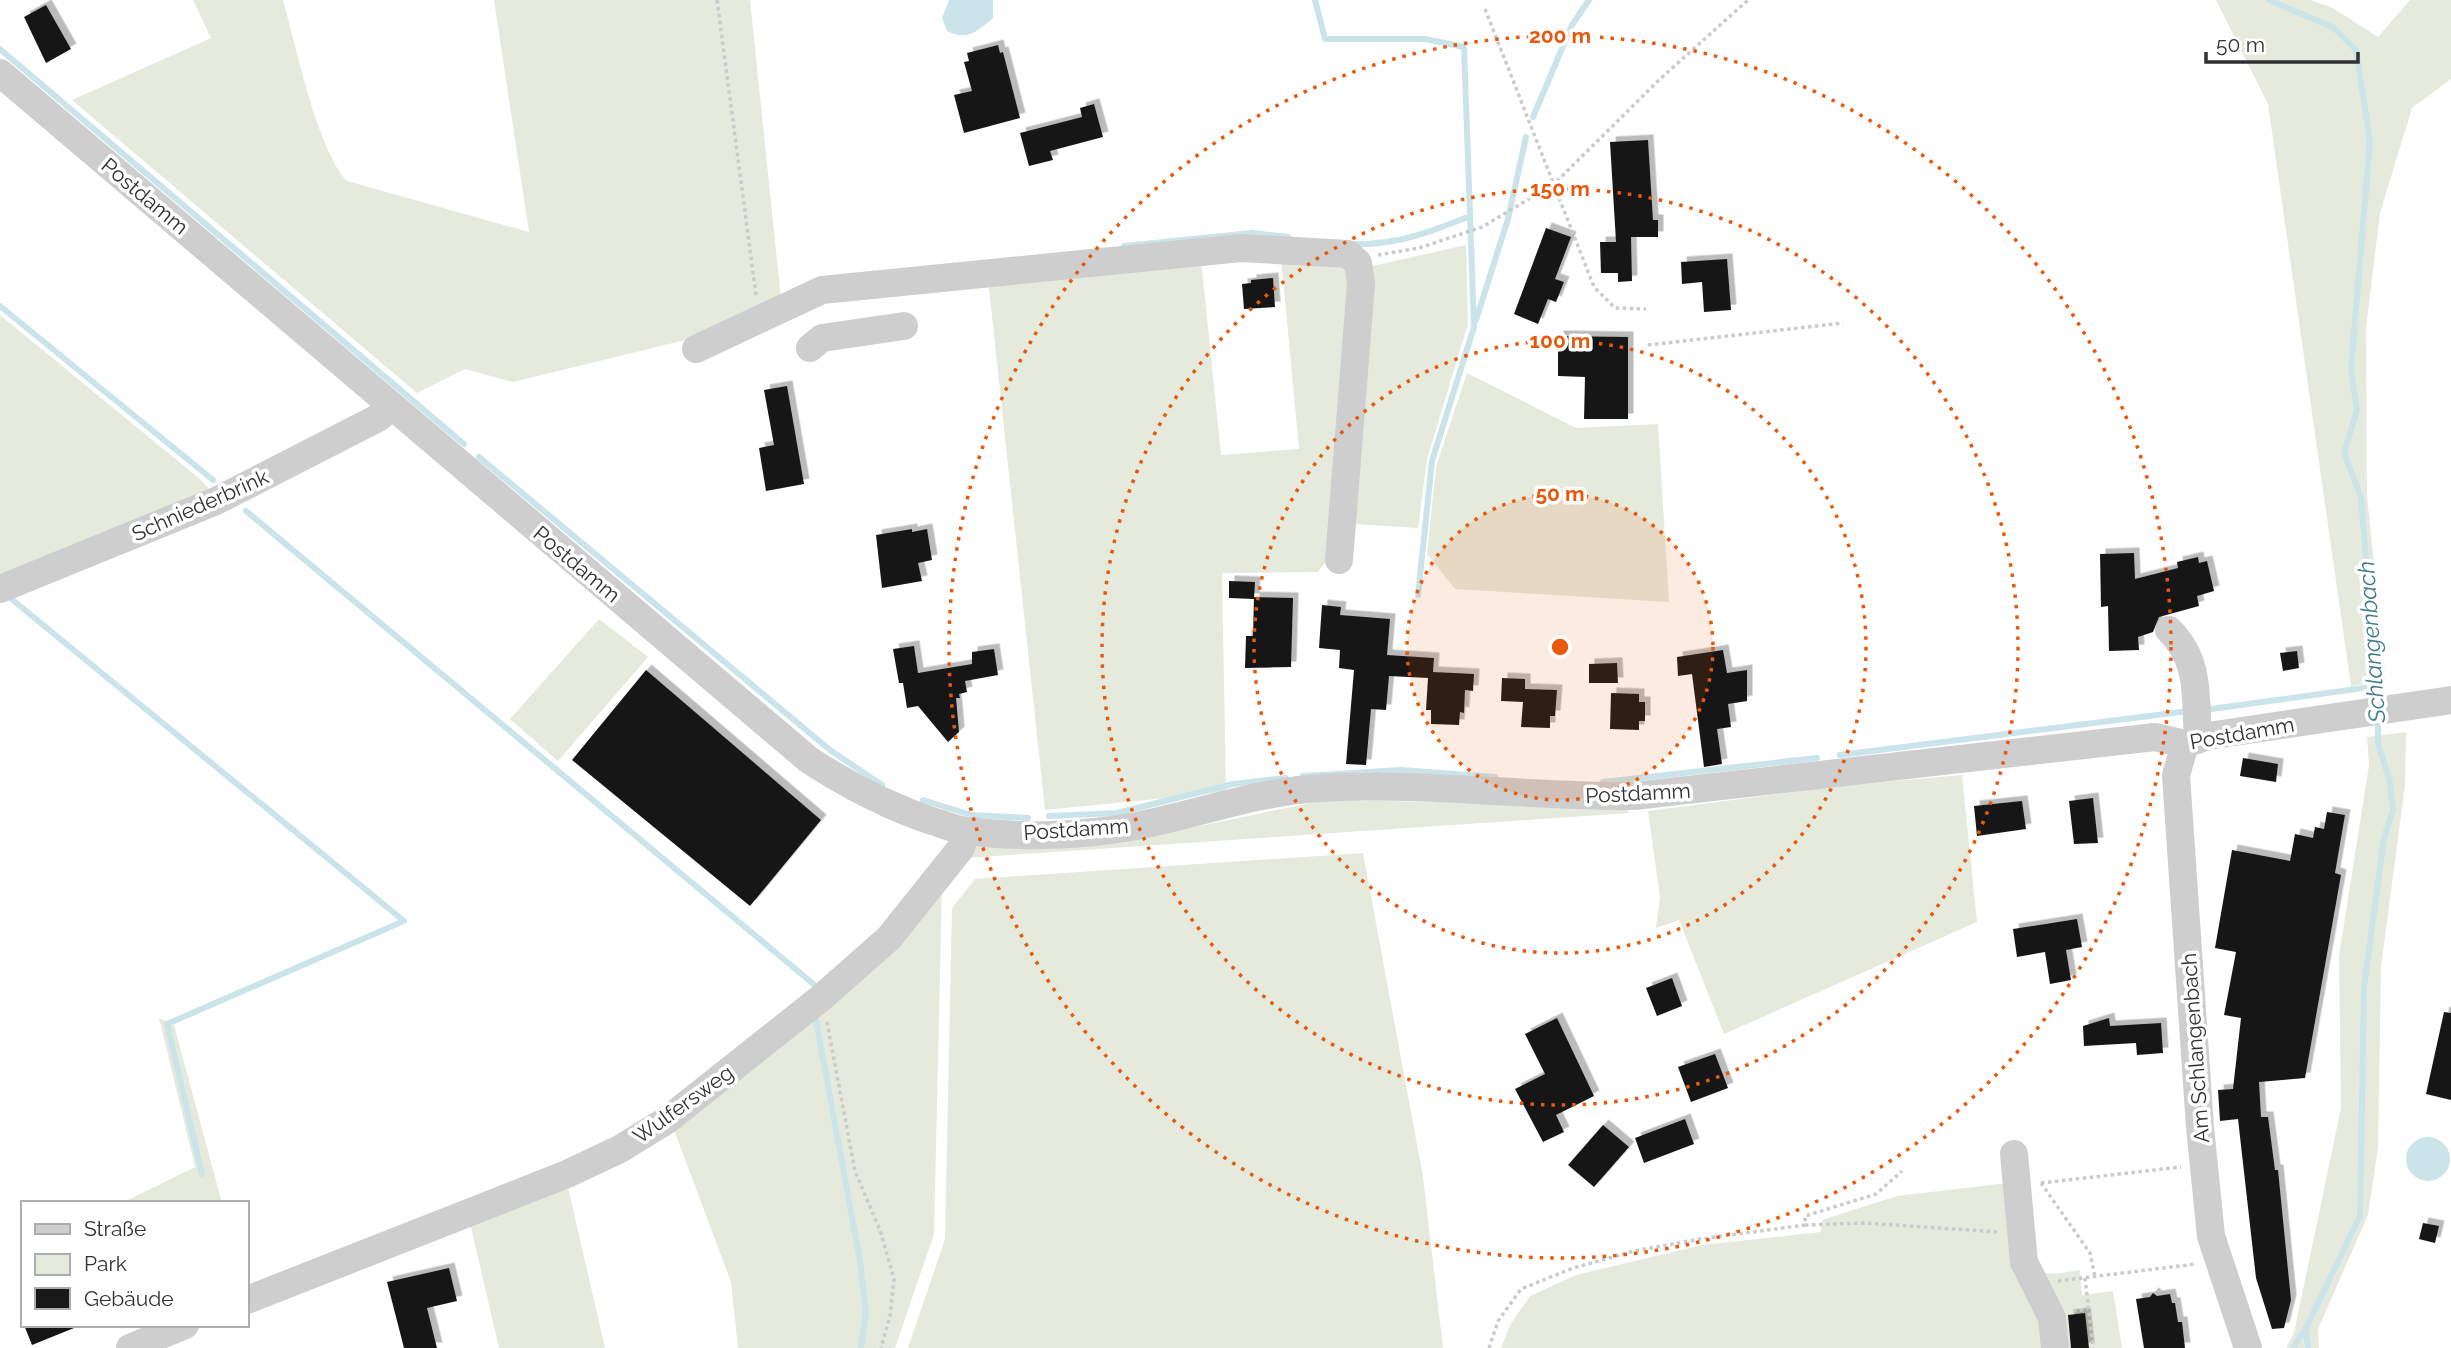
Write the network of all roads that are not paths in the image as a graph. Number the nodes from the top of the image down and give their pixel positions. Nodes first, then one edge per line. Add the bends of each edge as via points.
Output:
1 (0, 72) edge
2 (904, 326) dead end
3 (810, 348) dead end
4 (696, 349) dead end
5 (392, 406) junction
6 (1339, 561) dead end
7 (0, 589) edge
8 (2169, 630) dead end
9 (2451, 701) edge
10 (2194, 726) junction
11 (966, 831) junction
12 (2014, 1154) dead end
13 (248, 1300) edge
14 (180, 1327) edge
15 (130, 1348) edge
16 (2055, 1348) edge
17 (2248, 1348) edge

1 - 5 street, Postdamm
2 - 3 street via 822,338
4 - 6 street via 822,290 1241,247 1348,254 1359,262 1361,284
5 - 7 street, Schniederbrink via 378,418 216,501
5 - 11 street, Postdamm via 809,761 889,807
8 - 10 street, Am Schlangenbach via 2192,661
9 - 10 street, Postdamm via 2346,716
10 - 11 street, Postdamm via 2155,737 1634,796 1421,787 1321,788 1248,797 1098,831
10 - 17 street, Am Schlangenbach via 2176,775 2203,1164 2211,1236
11 - 13 street, Wulfersweg via 961,848 889,938 667,1120 567,1174
12 - 16 street via 2024,1262 2052,1318
14 - 15 street

